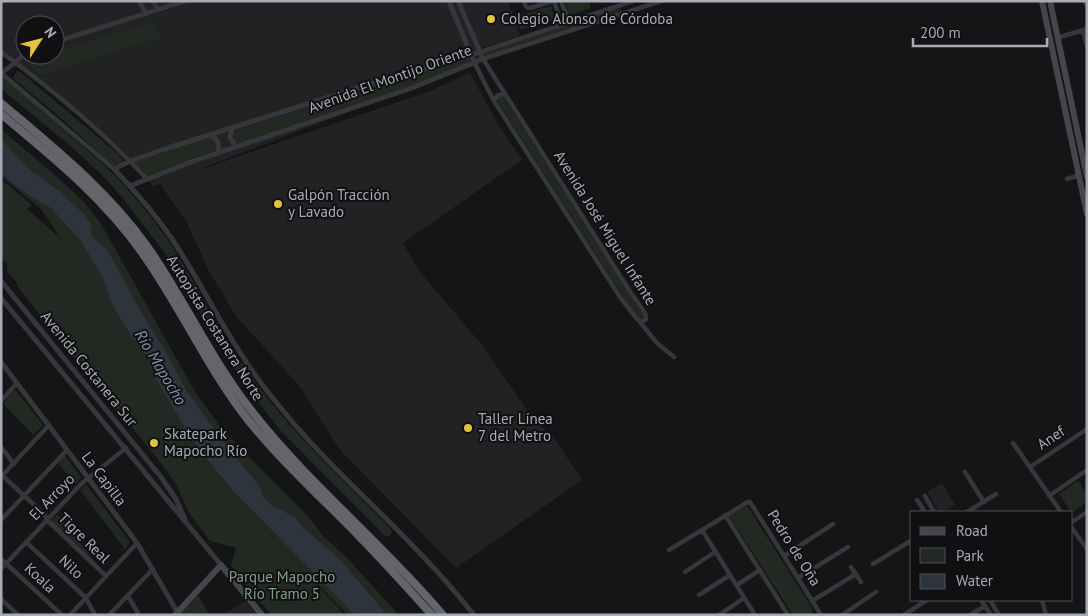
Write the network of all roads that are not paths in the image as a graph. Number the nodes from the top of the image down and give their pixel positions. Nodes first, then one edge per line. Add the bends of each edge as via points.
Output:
1 (139, 1) edge
2 (153, 1) edge
3 (184, 1) edge
4 (449, 1) edge
5 (458, 1) edge
6 (524, 1) edge
7 (554, 1) edge
8 (561, 1) edge
9 (633, 1) edge
10 (661, 1) edge
11 (1042, 1) edge
12 (1050, 1) edge
13 (622, 3) edge
14 (158, 10) junction
15 (625, 13) junction
16 (146, 14) junction
17 (569, 22) junction
18 (562, 24) junction
19 (1085, 29) edge
20 (1058, 38) junction
21 (65, 39) edge
22 (1051, 40) junction
23 (1087, 46) edge
24 (479, 51) junction
25 (1, 52) edge
26 (471, 54) junction
27 (483, 59) junction
28 (15, 62) joint
29 (474, 62) junction
30 (19, 65) edge
31 (1, 73) edge
32 (505, 94) junction
33 (494, 101) junction
34 (1, 103) edge
35 (1, 114) edge
36 (232, 128) junction
37 (210, 135) junction
38 (236, 147) junction
39 (218, 153) junction
40 (130, 161) junction
41 (114, 169) junction
42 (1086, 174) edge
43 (1078, 175) junction
44 (147, 179) junction
45 (1067, 179) dead end
46 (130, 186) junction
47 (1087, 214) edge
48 (1, 280) edge
49 (1, 298) edge
50 (639, 321) junction
51 (63, 357) junction
52 (674, 357) dead end
53 (1, 362) edge
54 (55, 364) junction
55 (72, 368) junction
56 (63, 374) junction
57 (17, 383) junction
58 (1, 401) edge
59 (49, 425) junction
60 (1087, 429) edge
61 (132, 440) junction
62 (1013, 443) dead end
63 (1, 447) edge
64 (126, 448) junction
65 (67, 450) junction
66 (14, 464) junction
67 (1030, 467) junction
68 (1087, 470) edge
69 (965, 472) dead end
70 (2, 476) edge
71 (88, 478) junction
72 (996, 494) dead end
73 (24, 496) junction
74 (925, 496) dead end
75 (1049, 496) junction
76 (917, 500) dead end
77 (984, 502) junction
78 (924, 511) edge
79 (933, 511) edge
80 (969, 511) edge
81 (1060, 511) edge
82 (1087, 512) edge
83 (725, 516) junction
84 (1, 520) edge
85 (47, 520) junction
86 (1073, 521) edge
87 (187, 524) junction
88 (833, 524) dead end
89 (1073, 529) edge
90 (702, 530) junction
91 (910, 541) edge
92 (26, 542) junction
93 (137, 543) junction
94 (848, 547) dead end
95 (1087, 549) edge
96 (669, 550) dead end
97 (716, 552) junction
98 (784, 556) junction
99 (1, 559) edge
100 (6, 564) junction
101 (873, 564) dead end
102 (220, 565) junction
103 (852, 567) dead end
104 (1, 569) edge
105 (153, 569) junction
106 (760, 570) junction
107 (685, 572) dead end
108 (856, 574) junction
109 (730, 575) junction
110 (106, 576) junction
111 (798, 578) junction
112 (861, 582) dead end
113 (737, 585) junction
114 (876, 592) dead end
115 (128, 596) junction
116 (698, 596) dead end
117 (86, 598) junction
118 (744, 598) junction
119 (1, 599) edge
120 (812, 601) junction
121 (925, 601) edge
122 (982, 601) edge
123 (991, 601) edge
124 (1042, 601) edge
125 (985, 606) junction
126 (177, 614) edge
127 (818, 614) edge
128 (18, 615) edge
129 (62, 615) edge
130 (70, 615) edge
131 (95, 615) edge
132 (109, 615) edge
133 (139, 615) edge
134 (262, 615) edge
135 (432, 615) edge
136 (443, 615) edge
137 (474, 615) edge
138 (719, 615) edge
139 (755, 615) edge
140 (788, 615) edge
141 (842, 615) edge
142 (904, 615) edge
143 (970, 615) edge
144 (991, 615) edge
145 (998, 615) edge
146 (1046, 615) edge

1 - 16 street
2 - 14 street
3 - 14 street
4 - 26 street, Avenida José Miguel Infante
5 - 24 street, Avenida José Miguel Infante
6 - 7 street via 528,8
7 - 18 street
8 - 17 street
9 - 13 street
10 - 15 street, Avenida El Montijo Oriente
11 - 22 main road
12 - 20 main road
13 - 15 street
13 - 17 street
14 - 16 street
15 - 27 street, Avenida El Montijo Oriente
16 - 21 street
17 - 18 street
18 - 24 street
19 - 20 street
19 - 23 street
20 - 22 street
20 - 42 main road
22 - 43 main road
24 - 26 street
24 - 27 street, Avenida José Miguel Infante
25 - 28 street
26 - 29 street, Avenida José Miguel Infante
26 - 36 street
27 - 29 street, Avenida El Montijo Oriente
27 - 32 street, Avenida José Miguel Infante
28 - 31 street
29 - 33 street, Avenida José Miguel Infante
29 - 38 street, Avenida El Montijo Oriente via 412,88
30 - 40 street via 91,124
31 - 41 street
32 - 33 street via 498,95
32 - 50 street, Avenida José Miguel Infante via 645,313 645,320
33 - 50 street, Avenida José Miguel Infante via 620,297
34 - 136 highway, Autopista Costanera Norte via 76,167 113,204 155,258 253,414
35 - 135 highway, Autopista Costanera Norte via 59,162 110,212 146,257 212,368 248,418 280,457
36 - 37 street
36 - 38 street via 230,137
37 - 39 street via 218,142
37 - 40 street
38 - 39 street, Avenida El Montijo Oriente
39 - 44 street, Avenida El Montijo Oriente
40 - 41 street
40 - 44 street
41 - 46 street
42 - 43 street
43 - 45 street
43 - 47 main road
44 - 46 street, Avenida El Montijo Oriente
46 - 137 street via 171,238 264,388
48 - 51 street, Avenida Costanera Sur
49 - 54 street, Avenida Costanera Sur
50 - 52 street
51 - 54 street
51 - 55 street, Avenida Costanera Sur
53 - 57 street, La Capilla
54 - 56 street, Avenida Costanera Sur
55 - 56 street
55 - 61 street, Avenida Costanera Sur
56 - 64 street, Avenida Costanera Sur
57 - 58 street
57 - 59 street, La Capilla
59 - 65 street, La Capilla
59 - 66 street
60 - 67 street, Anef
61 - 64 street
61 - 87 street, Avenida Costanera Sur via 171,490
62 - 67 street
63 - 66 street
64 - 71 street, El Arroyo
64 - 87 street, Avenida Costanera Sur
65 - 71 street, La Capilla
65 - 73 street
66 - 70 street
67 - 75 street
68 - 75 street
69 - 77 street
70 - 73 street, Tigre Real
71 - 85 street, El Arroyo
71 - 93 street, La Capilla
72 - 77 street
73 - 84 street
73 - 85 street, Tigre Real
74 - 79 street
75 - 81 street
76 - 78 street
77 - 80 street
82 - 86 street
83 - 90 street
83 - 98 street, Pedro de Oña via 750,502
83 - 106 street
85 - 92 street, El Arroyo
85 - 110 street, Tigre Real
87 - 102 street, Avenida Costanera Sur
88 - 98 street
89 - 95 street
90 - 96 street
90 - 97 street
91 - 101 street
92 - 100 street, El Arroyo
92 - 117 street, Nilo
93 - 105 street, La Capilla
93 - 110 street
94 - 111 street
97 - 107 street
97 - 109 street
98 - 111 street, Pedro de Oña
99 - 100 street, Koala
100 - 104 street, El Arroyo
100 - 129 street, Koala
102 - 126 main road
102 - 134 main road, Avenida Costanera Sur
103 - 108 street
105 - 115 street
105 - 126 street, La Capilla
106 - 113 street
106 - 140 street
108 - 112 street
108 - 120 street
109 - 113 street
109 - 116 street
110 - 117 street
111 - 120 street, Pedro de Oña
113 - 118 street
114 - 141 street
115 - 132 street
115 - 133 street
117 - 130 street
117 - 131 street, Nilo
118 - 138 street
118 - 139 street
119 - 128 street
120 - 127 street, Pedro de Oña
121 - 142 street
122 - 125 street
123 - 145 street
124 - 146 street
125 - 143 street
125 - 144 street

